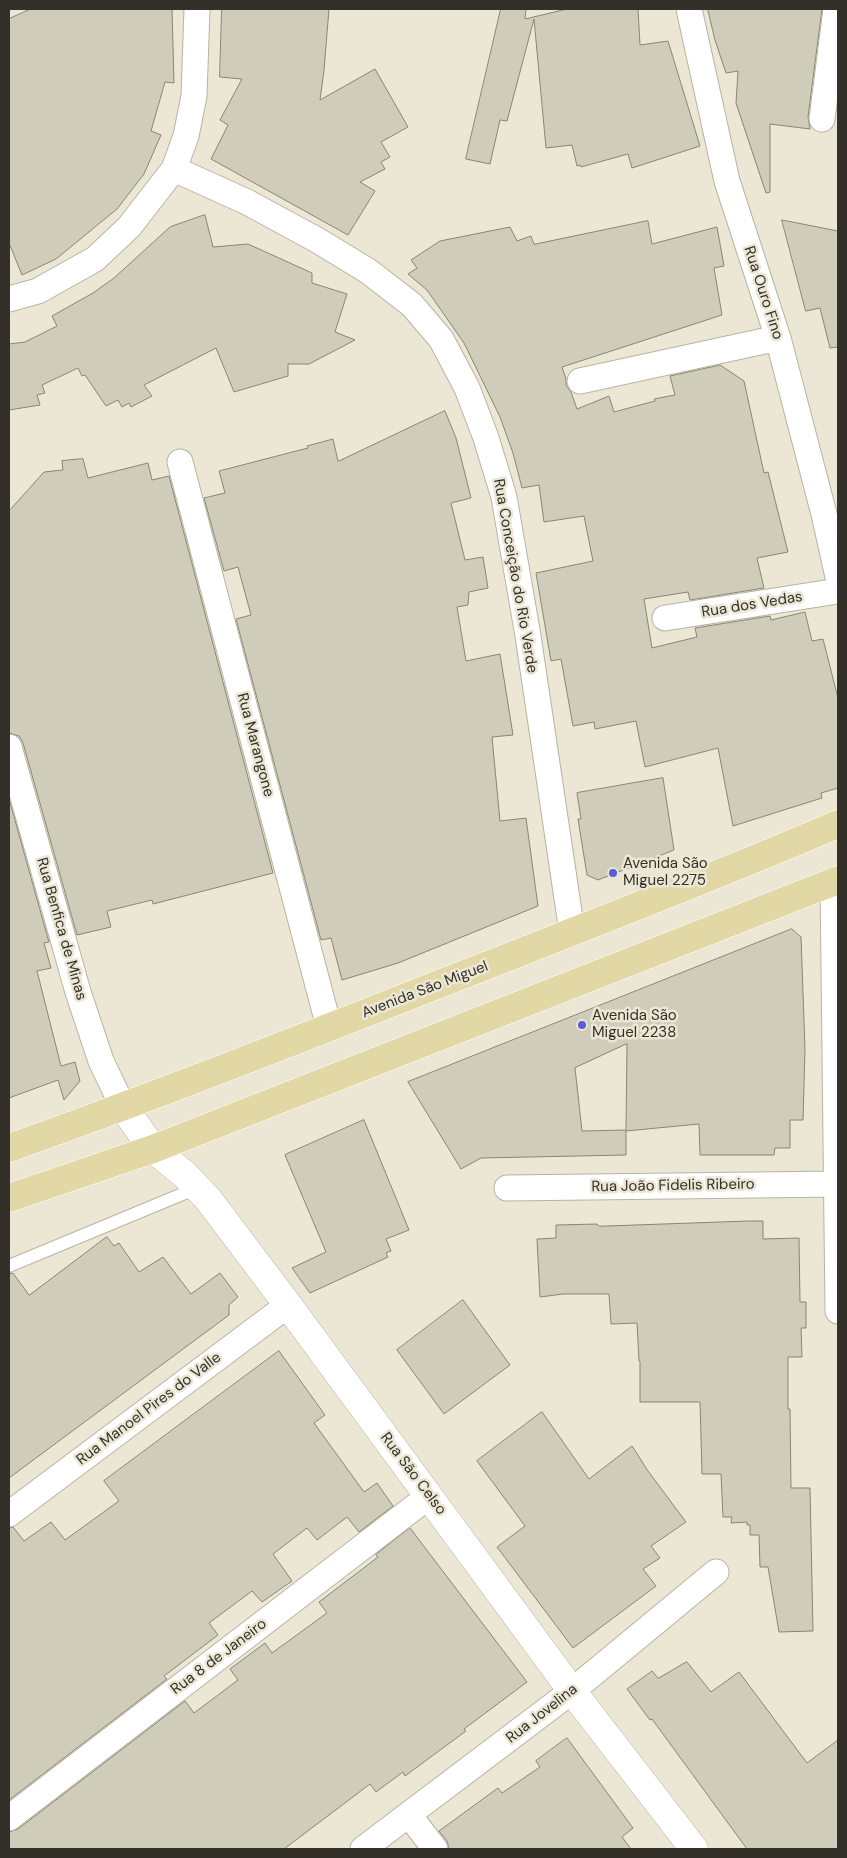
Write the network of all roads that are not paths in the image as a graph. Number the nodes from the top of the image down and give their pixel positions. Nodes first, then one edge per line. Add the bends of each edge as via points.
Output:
1 (197, 9) edge
2 (689, 9) edge
3 (836, 9) edge
4 (822, 119) dead end
5 (174, 169) junction
6 (9, 299) edge
7 (778, 338) junction
8 (580, 381) dead end
9 (180, 462) dead end
10 (838, 577) edge
11 (838, 591) edge
12 (665, 618) dead end
13 (9, 747) edge
14 (838, 824) edge
15 (836, 881) edge
16 (572, 932) junction
17 (329, 1027) junction
18 (123, 1107) junction
19 (9, 1148) edge
20 (153, 1149) junction
21 (837, 1184) edge
22 (197, 1188) junction
23 (507, 1188) dead end
24 (9, 1198) edge
25 (9, 1266) edge
26 (288, 1305) junction
27 (838, 1311) edge
28 (429, 1496) junction
29 (9, 1514) edge
30 (716, 1572) dead end
31 (572, 1691) junction
32 (409, 1815) junction
33 (9, 1818) edge
34 (363, 1849) edge
35 (435, 1849) edge
36 (694, 1849) edge

1 - 5 street via 194,96 186,136
2 - 7 street, Rua Ouro Fino via 727,181
3 - 4 street
5 - 6 street via 129,227 95,259 38,291
5 - 16 street, Rua Conceição do Rio Verde via 247,202 368,271 412,305 441,339 467,388 504,497
7 - 8 street
7 - 10 street, Rua Ouro Fino
9 - 17 street, Rua Marangone
11 - 12 street, Rua dos Vedas
13 - 18 street, Rua Benfica de Minas via 78,992 101,1061
14 - 16 main road, Avenida São Miguel via 737,868
15 - 20 main road
15 - 21 street
16 - 17 main road, Avenida São Miguel
17 - 18 main road, Avenida São Miguel
18 - 19 main road, Avenida São Miguel
18 - 20 street, Rua São Celso
20 - 22 street, Rua São Celso
20 - 24 main road
21 - 23 street, Rua João Fidelis Ribeiro
21 - 27 street
22 - 25 lane
22 - 26 street, Rua São Celso
26 - 28 street, Rua São Celso
26 - 29 street, Rua Manoel Pires do Valle
28 - 31 street, Rua São Celso
28 - 33 street, Rua 8 de Janeiro
30 - 31 street, Rua Jovelina
31 - 32 street, Rua Jovelina
31 - 36 street, Rua São Celso
32 - 34 street, Rua Jovelina
32 - 35 street

